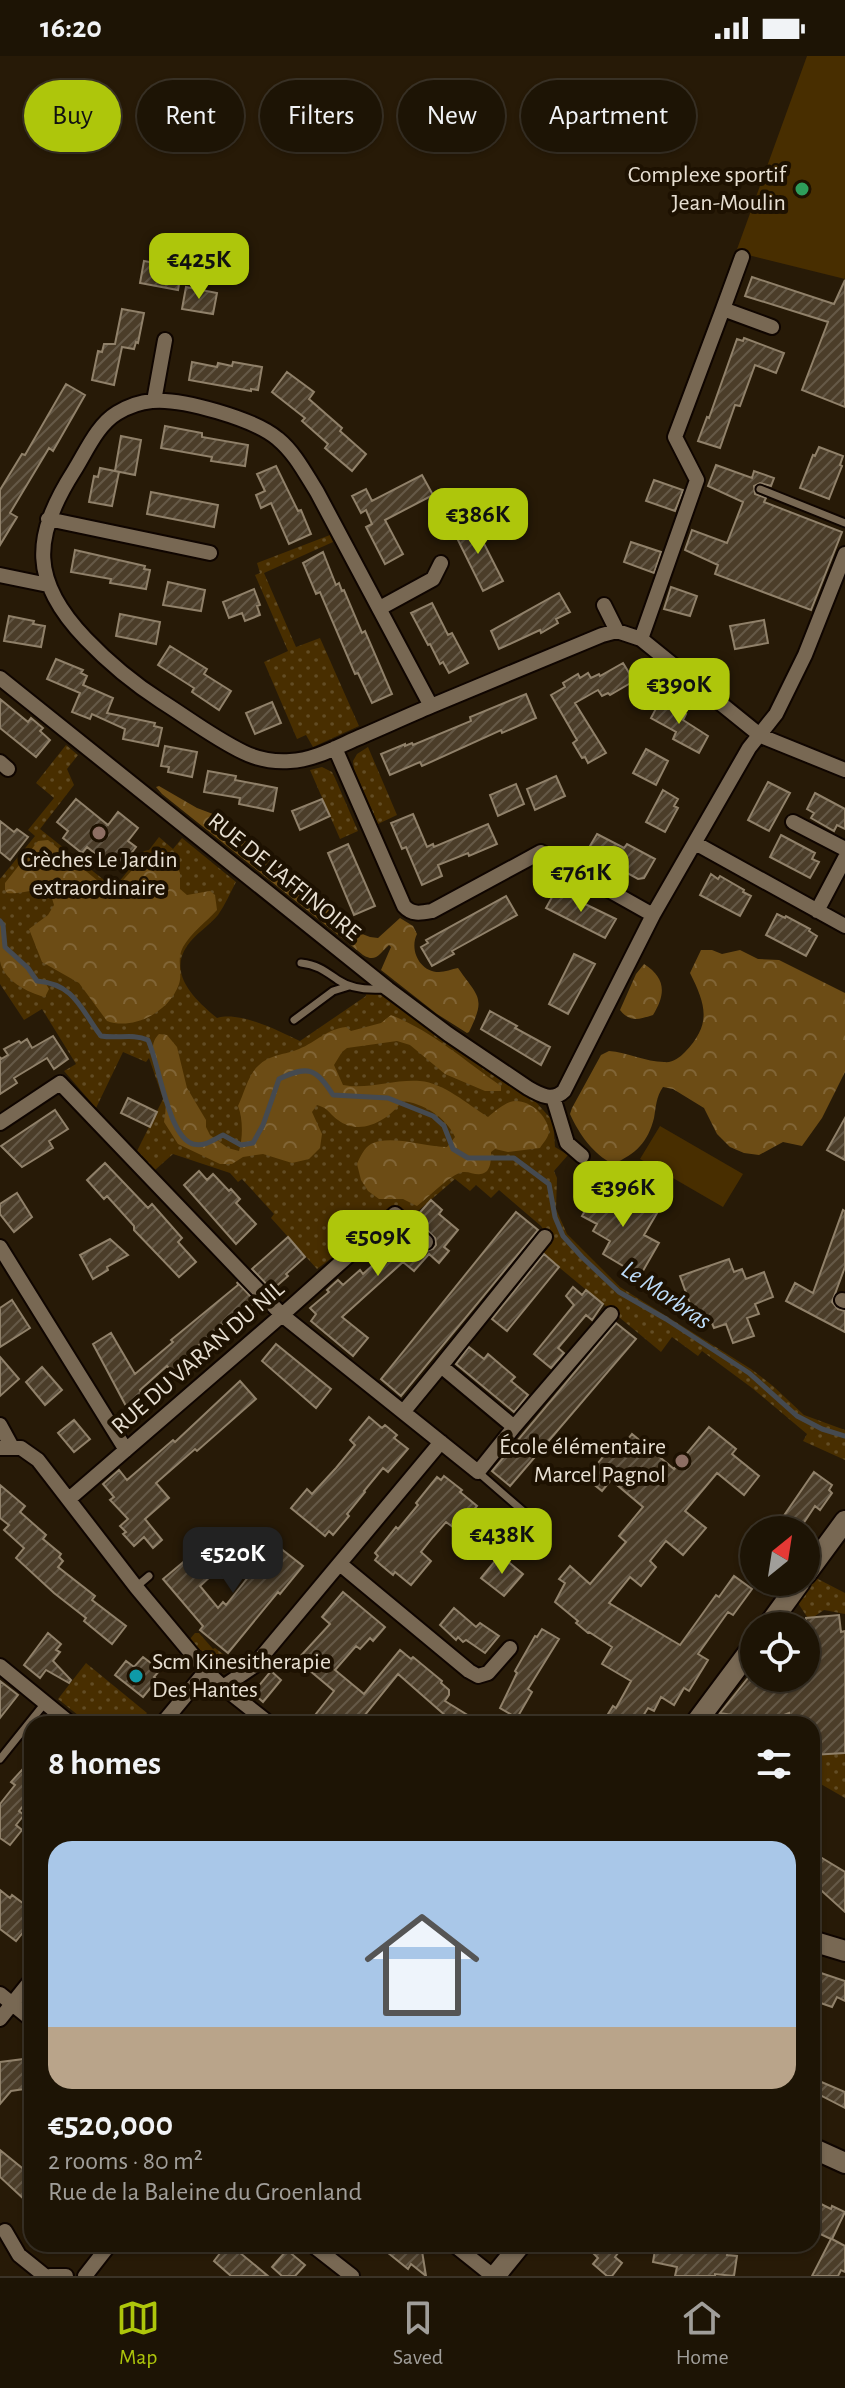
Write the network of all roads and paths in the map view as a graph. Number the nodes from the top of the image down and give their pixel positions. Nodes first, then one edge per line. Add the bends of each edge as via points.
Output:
1 (742, 257) dead end
2 (723, 309) junction
3 (772, 327) dead end
4 (165, 340) dead end
5 (154, 401) junction
6 (760, 489) dead end
7 (48, 519) junction
8 (845, 523) edge
9 (210, 553) dead end
10 (845, 554) edge
11 (441, 563) dead end
12 (0, 575) edge
13 (48, 585) junction
14 (604, 605) dead end
15 (380, 608) junction
16 (617, 631) junction
17 (641, 639) junction
18 (0, 678) edge
19 (431, 706) junction
20 (761, 736) junction
21 (335, 748) junction
22 (845, 770) edge
23 (793, 822) dead end
24 (695, 843) junction
25 (845, 849) edge
26 (845, 858) edge
27 (817, 911) junction
28 (653, 915) junction
29 (845, 926) edge
30 (301, 963) dead end
31 (351, 986) junction
32 (388, 989) junction
33 (294, 1020) dead end
34 (551, 1097) junction
35 (0, 1123) edge
36 (582, 1156) dead end
37 (545, 1237) dead end
38 (426, 1242) dead end
39 (0, 1247) edge
40 (611, 1314) dead end
41 (282, 1315) junction
42 (441, 1366) junction
43 (404, 1411) junction
44 (0, 1425) edge
45 (514, 1427) junction
46 (441, 1442) junction
47 (6, 1448) edge
48 (126, 1450) junction
49 (478, 1472) junction
50 (69, 1499) junction
51 (531, 1518) dead end
52 (845, 1521) edge
53 (820, 1555) edge
54 (340, 1564) junction
55 (149, 1576) dead end
56 (136, 1587) junction
57 (510, 1648) dead end
58 (740, 1664) edge
59 (0, 1666) edge
60 (206, 1671) junction
61 (223, 1687) junction
62 (45, 1703) junction
63 (35, 1716) edge
64 (61, 1716) edge
65 (169, 1716) edge
66 (260, 1716) edge
67 (701, 1716) edge
68 (24, 1729) edge
69 (0, 1759) edge
70 (820, 1943) edge
71 (845, 1951) edge
72 (24, 1985) edge
73 (6, 1999) edge
74 (24, 2014) edge
75 (0, 2019) edge
76 (820, 2152) edge
77 (845, 2163) edge
78 (5, 2231) dead end
79 (104, 2252) edge
80 (321, 2252) edge
81 (463, 2252) edge
82 (514, 2252) edge
83 (47, 2276) edge
84 (66, 2276) edge
85 (85, 2276) edge
86 (352, 2276) edge
87 (494, 2276) edge

1 - 2 street
2 - 3 street
2 - 17 street via 675,437 697,480
4 - 5 street
5 - 7 street via 132,406 104,424
5 - 15 street via 250,421 276,437 311,483
6 - 8 lane
7 - 9 street
7 - 13 street
10 - 20 street via 805,655
11 - 15 street via 433,579
12 - 13 street
13 - 21 street via 61,611 136,685 244,753 291,761
14 - 16 street
15 - 19 street
16 - 17 street
16 - 19 street
17 - 20 street
18 - 32 street, RUE DE L'AFFINOIRE
19 - 21 street
20 - 22 street
20 - 24 street
21 - 28 street via 411,912 432,911 541,852
23 - 25 street
24 - 27 street
24 - 28 street
26 - 27 street
27 - 29 street
28 - 34 street via 564,1091
30 - 31 lane via 316,965
31 - 32 lane
31 - 33 lane via 333,991
32 - 34 street, RUE DE L'AFFINOIRE via 528,1088
34 - 36 street via 567,1143
35 - 41 street via 60,1083
37 - 42 street
38 - 41 street, RUE DU VARAN DU NIL via 395,1214
39 - 48 street
40 - 45 street
41 - 43 street
41 - 48 street, RUE DU VARAN DU NIL
42 - 43 street
42 - 45 street
43 - 46 street
44 - 47 street
45 - 49 street
46 - 49 street
46 - 54 street
47 - 50 street via 38,1460
48 - 50 street, RUE DU VARAN DU NIL
49 - 51 lane
50 - 56 street
52 - 53 street
54 - 57 street via 478,1676 488,1673
54 - 61 street via 254,1666
55 - 56 lane
56 - 60 street
58 - 67 street
59 - 62 street
60 - 61 street
60 - 65 street
61 - 66 street
62 - 63 lane
62 - 64 street
68 - 69 lane
70 - 71 street
72 - 73 street
73 - 74 street
73 - 75 street
76 - 77 street
78 - 83 street via 19,2255
79 - 85 street
80 - 86 street
81 - 87 street
82 - 87 street
83 - 84 street

